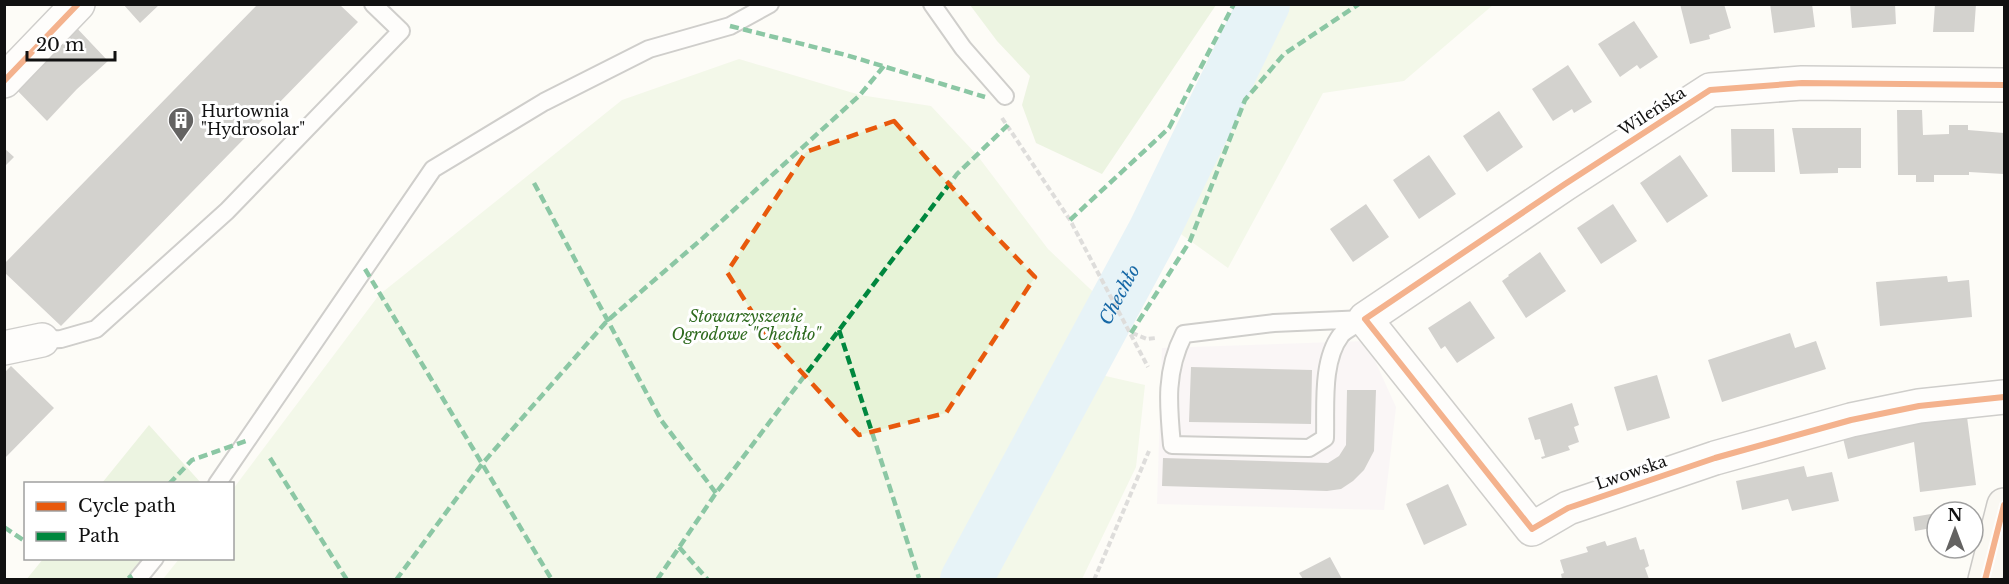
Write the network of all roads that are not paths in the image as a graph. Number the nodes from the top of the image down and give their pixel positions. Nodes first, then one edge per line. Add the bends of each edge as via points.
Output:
1 (78, 4) edge
2 (373, 4) edge
3 (770, 4) edge
4 (932, 4) edge
5 (4, 81) edge
6 (2004, 85) edge
7 (1005, 96) dead end
8 (1365, 319) junction
9 (42, 340) joint
10 (4, 348) edge
11 (2004, 398) edge
12 (218, 482) edge
13 (2004, 505) edge
14 (152, 560) edge
15 (137, 579) edge
16 (1985, 579) edge

1 - 5 street
2 - 9 lane via 401,31 228,211 96,329 62,339
3 - 12 lane via 730,26 649,49 544,102 433,169
4 - 7 lane via 963,48
6 - 8 street, Wileńska via 1802,83 1710,90
8 - 8 lane via 1342,334 1332,354 1326,386 1325,438 1308,448 1172,445 1170,372 1184,334 1274,322
8 - 11 street, Lwowska via 1532,529 1568,508 1715,458 1851,420 1919,406
9 - 10 street
13 - 16 street
14 - 15 lane

